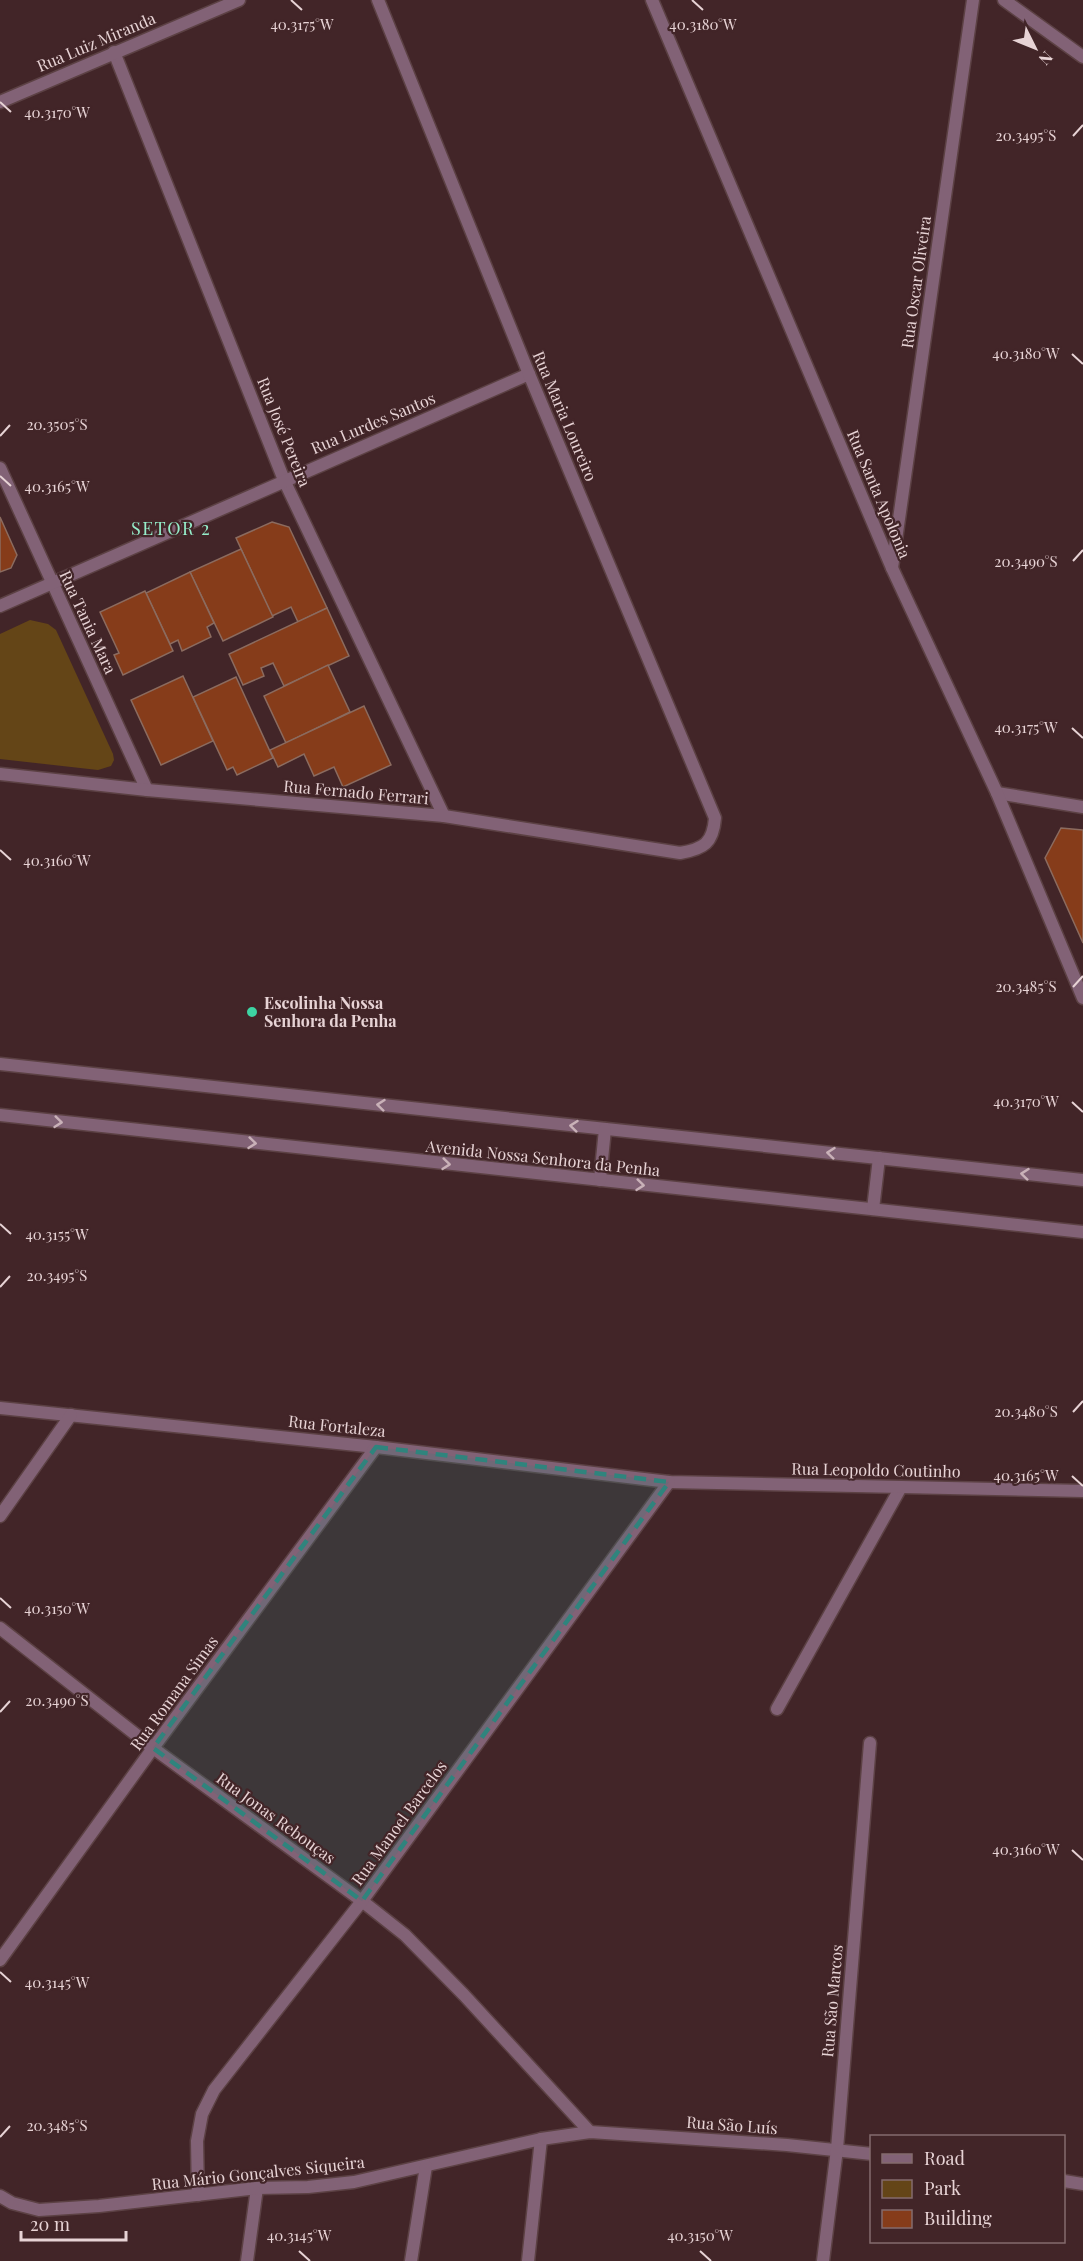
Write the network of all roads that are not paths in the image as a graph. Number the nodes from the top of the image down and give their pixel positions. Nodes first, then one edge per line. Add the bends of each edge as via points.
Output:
1 (239, 0) edge
2 (378, 0) edge
3 (652, 0) edge
4 (973, 0) edge
5 (1004, 0) edge
6 (114, 52) junction
7 (1083, 57) edge
8 (0, 102) edge
9 (529, 374) junction
10 (0, 468) edge
11 (284, 480) junction
12 (892, 568) junction
13 (53, 583) junction
14 (0, 606) edge
15 (0, 774) edge
16 (147, 790) junction
17 (997, 793) junction
18 (1083, 807) edge
19 (444, 816) junction
20 (706, 844) joint
21 (1083, 998) edge
22 (0, 1064) edge
23 (0, 1115) edge
24 (605, 1129) junction
25 (879, 1158) junction
26 (600, 1180) junction
27 (1083, 1180) edge
28 (873, 1209) junction
29 (1083, 1232) edge
30 (0, 1408) edge
31 (71, 1415) junction
32 (376, 1447) junction
33 (669, 1482) junction
34 (902, 1487) junction
35 (1083, 1491) edge
36 (0, 1516) edge
37 (0, 1628) edge
38 (777, 1709) dead end
39 (870, 1743) dead end
40 (153, 1748) junction
41 (362, 1901) junction
42 (0, 1960) edge
43 (590, 2132) junction
44 (541, 2139) junction
45 (837, 2149) junction
46 (870, 2154) edge
47 (426, 2166) junction
48 (1065, 2181) edge
49 (1083, 2184) edge
50 (257, 2188) junction
51 (198, 2195) junction
52 (0, 2196) edge
53 (247, 2261) edge
54 (411, 2261) edge
55 (528, 2261) edge
56 (823, 2261) edge

1 - 6 street, Rua Luiz Miranda
2 - 9 street, Rua Maria Loureiro
3 - 12 street, Rua Santa Apolonia
4 - 12 street, Rua Oscar Oliveira
5 - 7 street
6 - 8 street, Rua Luiz Miranda
6 - 11 street, Rua José Pereira
9 - 11 street, Rua Lurdes Santos
9 - 20 street, Rua Maria Loureiro via 715,818 714,832
10 - 13 street, Rua Tania Mara
11 - 13 street, Rua Lurdes Santos
11 - 19 street, Rua José Pereira
12 - 17 street, Rua Santa Apolonia
13 - 14 street, Rua Lurdes Santos
13 - 16 street, Rua Tania Mara
15 - 16 street, Rua Fernado Ferrari
16 - 19 street, Rua Fernado Ferrari
17 - 18 street
17 - 21 street, Rua Santa Apolonia
19 - 20 street, Rua Fernado Ferrari via 680,853
24 -> 22 street
23 -> 26 street, Avenida Nossa Senhora da Penha
25 -> 24 street
24 - 26 street
27 -> 25 street
25 - 28 street
26 -> 28 street, Avenida Nossa Senhora da Penha
28 - 29 street, Avenida Nossa Senhora da Penha
30 - 31 street, Rua Fortaleza
31 - 32 street, Rua Fortaleza
31 - 36 street
32 - 33 street, Rua Fortaleza
32 - 40 street, Rua Romana Simas
33 - 34 street, Rua Leopoldo Coutinho
33 - 41 street, Rua Manoel Barcelos
34 - 35 street, Rua Leopoldo Coutinho
34 - 38 street
37 - 40 street, Rua Jonas Rebouças
39 - 45 street, Rua São Marcos
40 - 41 street, Rua Jonas Rebouças
40 - 42 street, Rua Romana Simas
41 - 43 street, Rua Jonas Rebouças via 412,1942
41 - 51 street, Rua Manoel Barcelos via 214,2090 202,2114 197,2141
43 - 44 street, Rua Mário Gonçalves Siqueira
43 - 45 street, Rua São Luís
44 - 47 street, Rua Mário Gonçalves Siqueira
44 - 55 street
45 - 46 street, Rua São Luís
45 - 56 street, Rua São Marcos
47 - 50 street, Rua Mário Gonçalves Siqueira via 354,2182
47 - 54 street
48 - 49 street
50 - 51 street, Rua Mário Gonçalves Siqueira
50 - 53 street
51 - 52 street, Rua Mário Gonçalves Siqueira via 39,2210

